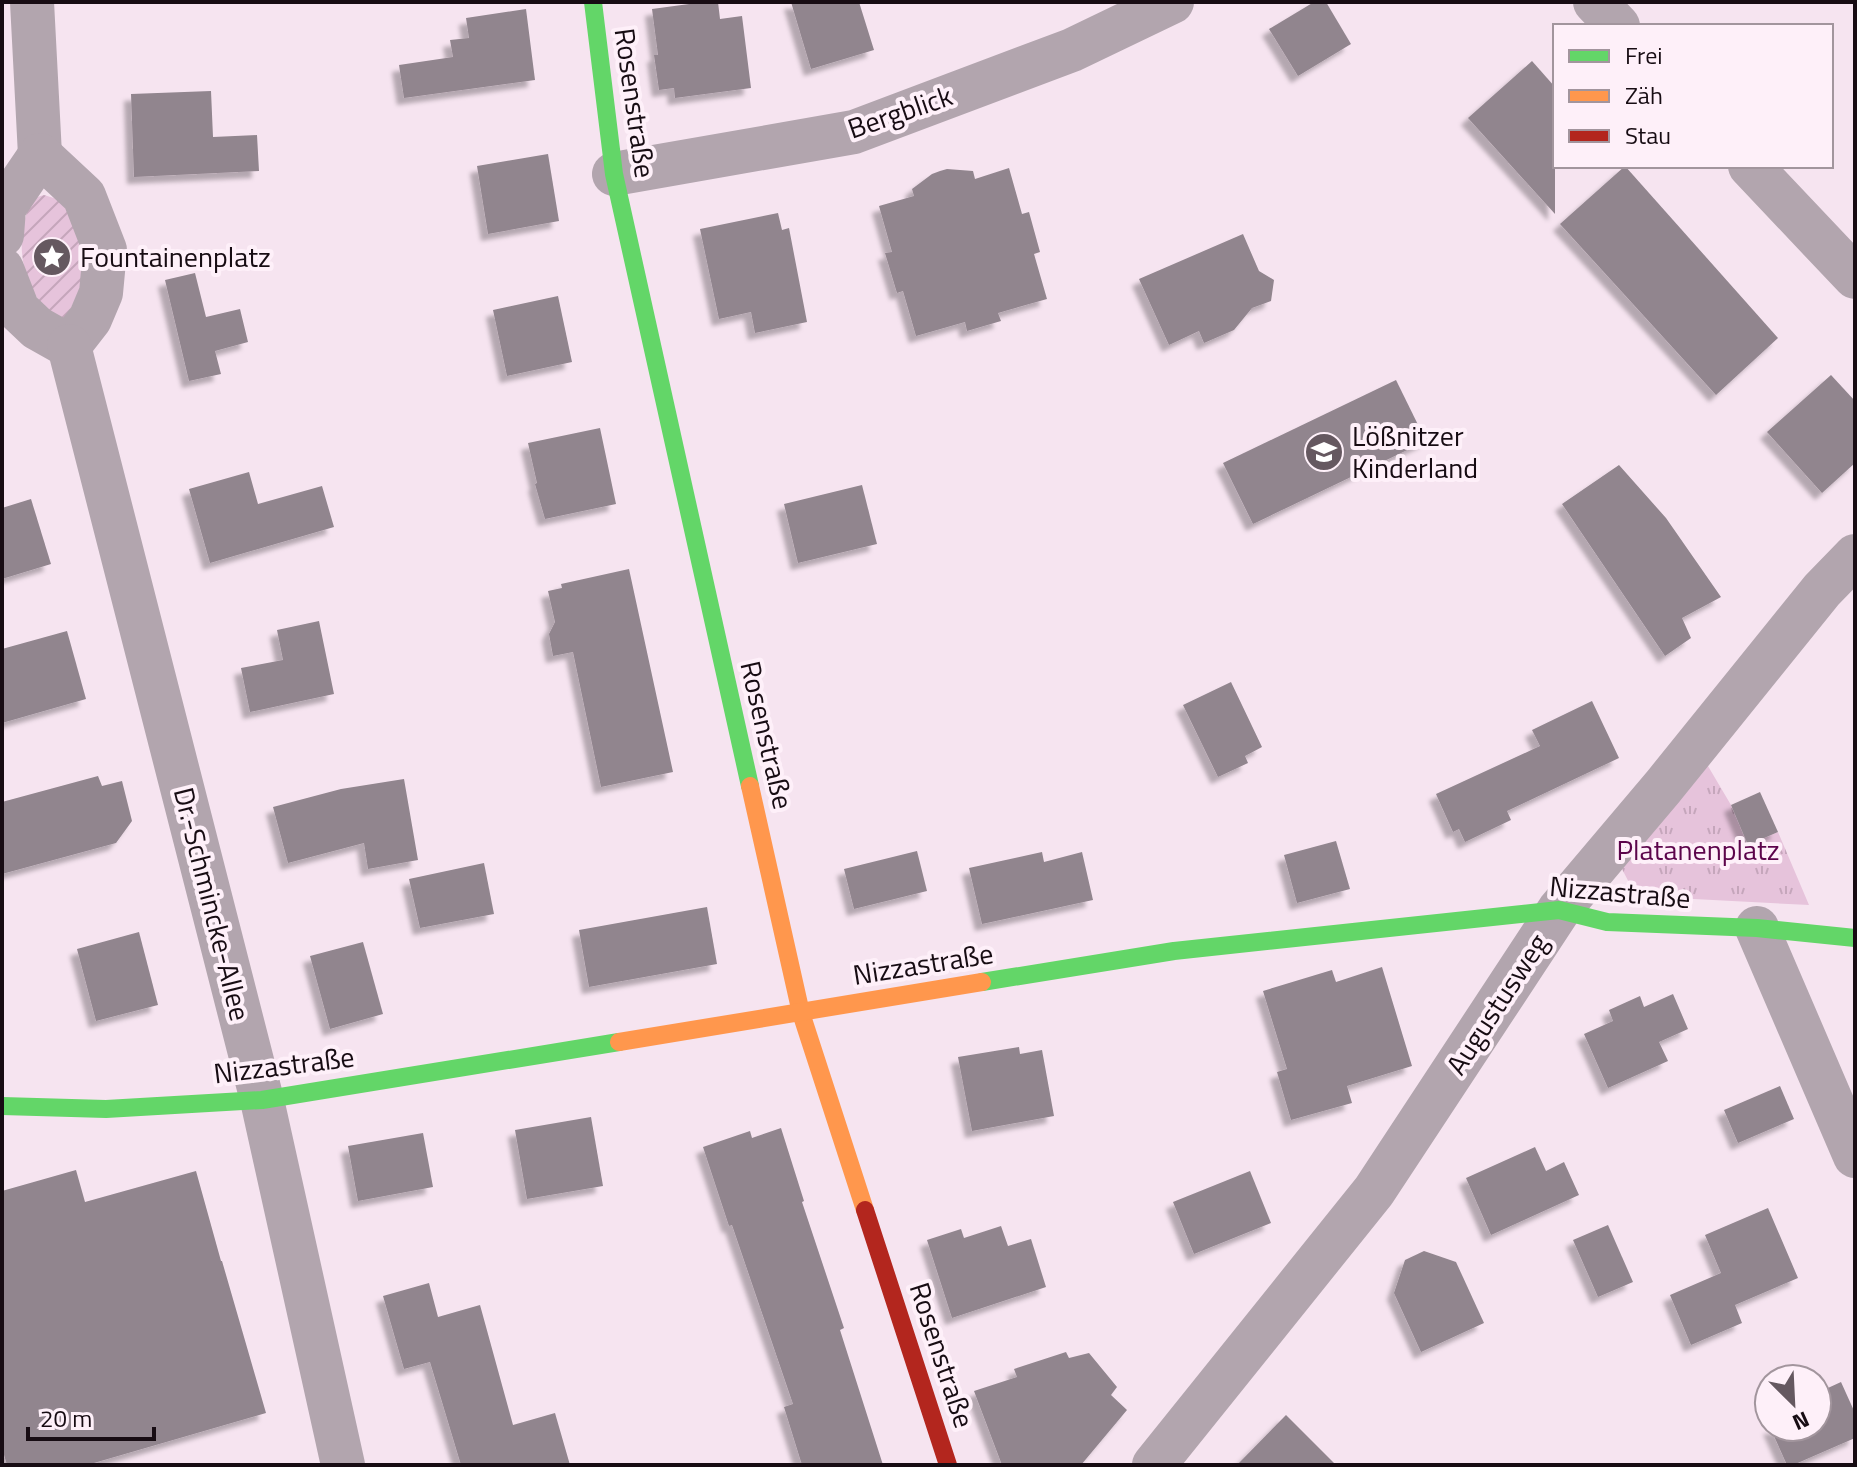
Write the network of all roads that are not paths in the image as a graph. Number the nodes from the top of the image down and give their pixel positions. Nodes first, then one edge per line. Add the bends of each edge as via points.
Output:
1 (32, 2) edge
2 (593, 2) edge
3 (1172, 2) edge
4 (1595, 2) edge
5 (1616, 24) edge
6 (40, 155) junction
7 (1752, 168) edge
8 (614, 174) junction
9 (2, 235) edge
10 (2, 269) edge
11 (1855, 277) edge
12 (69, 346) junction
13 (1855, 556) edge
14 (1559, 910) junction
15 (1757, 928) junction
16 (1855, 938) edge
17 (801, 1013) junction
18 (262, 1100) junction
19 (2, 1106) edge
20 (1855, 1156) edge
21 (343, 1465) edge
22 (948, 1465) edge
23 (1154, 1465) edge

1 - 6 street
2 - 8 street, Rosenstraße
3 - 8 street, Bergblick via 1072,50 854,132
4 - 5 street
6 - 9 street via 4,208
6 - 12 street via 84,196 105,250 101,293 90,319
7 - 11 street
8 - 17 street, Rosenstraße
10 - 12 street via 18,310
12 - 18 street, Dr.-Schmincke-Allee
13 - 14 street, Augustusweg
14 - 15 street, Nizzastraße via 1607,922
14 - 17 street, Nizzastraße via 1174,951
14 - 23 street, Augustusweg via 1374,1191
15 - 16 street, Nizzastraße
15 - 20 street
17 - 18 street, Nizzastraße
17 - 22 street, Rosenstraße
18 - 19 street, Nizzastraße via 106,1109
18 - 21 street, Dr.-Schmincke-Allee

